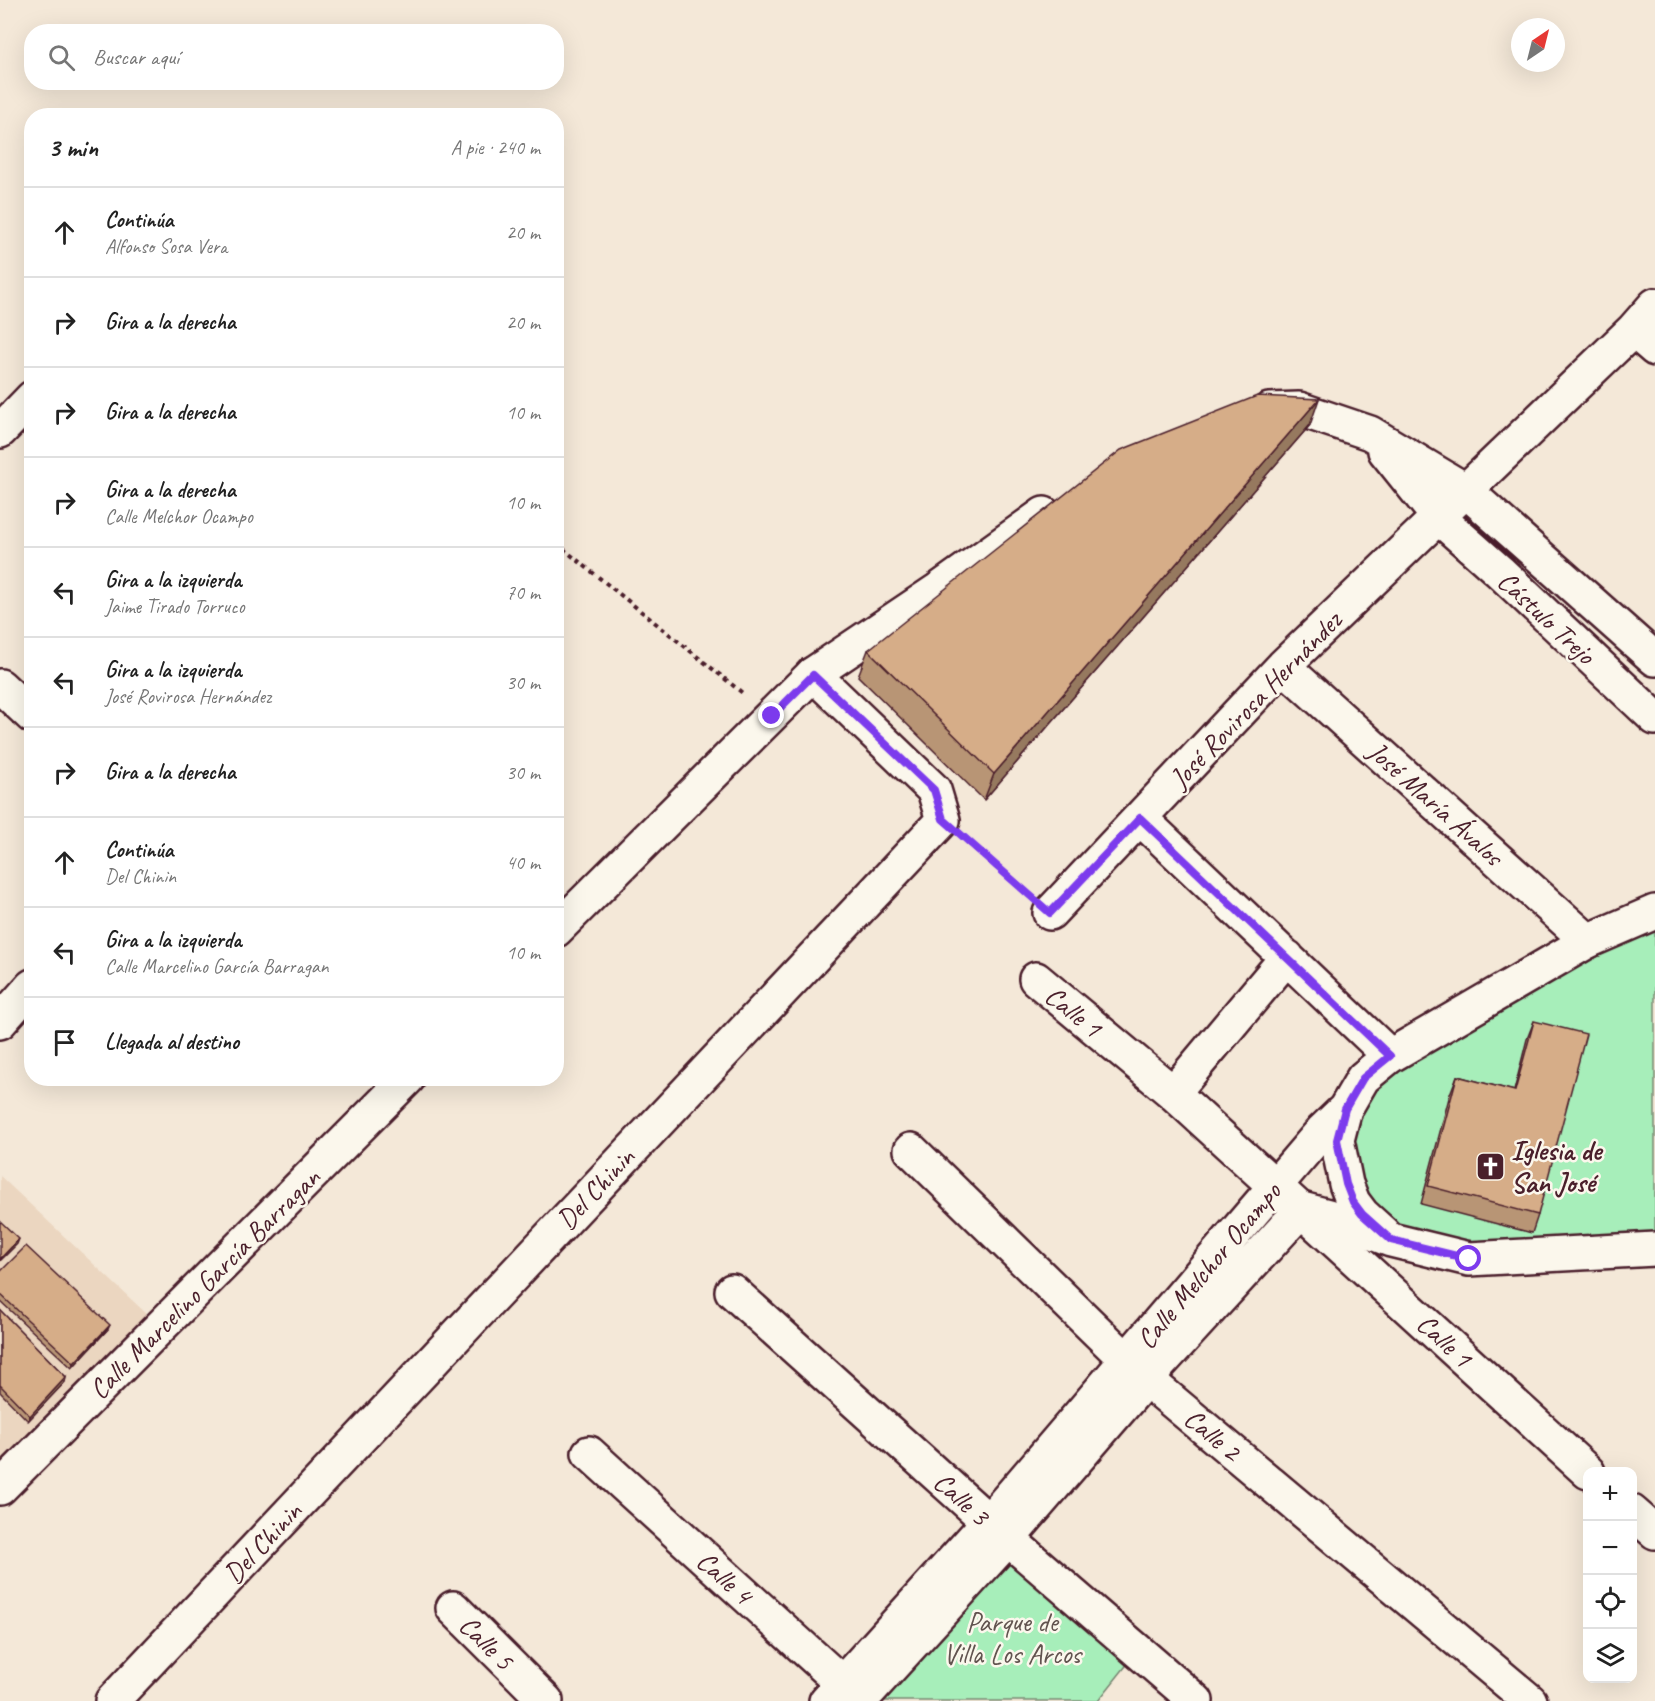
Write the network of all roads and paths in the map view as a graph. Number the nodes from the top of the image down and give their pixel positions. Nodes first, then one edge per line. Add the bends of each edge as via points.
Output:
1 (1655, 304) edge
2 (1644, 340) edge
3 (24, 406) edge
4 (1243, 410) edge
5 (0, 431) edge
6 (1370, 433) junction
7 (1465, 490) junction
8 (1070, 495) edge
9 (1438, 517) junction
10 (564, 549) edge
11 (1655, 659) edge
12 (1283, 666) junction
13 (813, 675) junction
14 (0, 687) edge
15 (24, 709) edge
16 (772, 716) junction
17 (1655, 718) edge
18 (1140, 818) junction
19 (943, 819) junction
20 (1655, 912) edge
21 (1050, 913) joint
22 (564, 922) edge
23 (1588, 941) junction
24 (1287, 957) junction
25 (1035, 979) dead end
26 (24, 995) edge
27 (0, 1022) edge
28 (1390, 1056) junction
29 (400, 1086) edge
30 (1173, 1093) junction
31 (1345, 1109) junction
32 (911, 1150) dead end
33 (1276, 1186) junction
34 (1315, 1213) junction
35 (1391, 1240) junction
36 (1649, 1256) edge
37 (732, 1291) dead end
38 (1137, 1370) junction
39 (589, 1453) dead end
40 (1583, 1467) edge
41 (0, 1488) edge
42 (1637, 1516) edge
43 (998, 1530) junction
44 (1655, 1532) edge
45 (453, 1608) dead end
46 (850, 1697) edge
47 (112, 1701) edge
48 (546, 1701) edge
49 (1196, 1701) edge
50 (1530, 1701) edge

1 - 2 street, José Rovirosa Hernández
2 - 7 street, José Rovirosa Hernández
3 - 5 street
4 - 6 street via 1299,409
6 - 7 street
6 - 9 street
7 - 9 street, José Rovirosa Hernández
7 - 11 street, Cástulo Trejo
8 - 13 street
9 - 12 street, José Rovirosa Hernández
9 - 17 street, Cástulo Trejo
10 - 16 path
12 - 18 street, José Rovirosa Hernández
12 - 23 street, José María Ávalos
13 - 16 street
13 - 19 street via 934,790
14 - 15 street
16 - 22 street
18 - 21 street, José Rovirosa Hernández
18 - 24 street
19 - 21 path
19 - 47 street, Del Chinin
20 - 23 street, Calle Melchor Ocampo
23 - 28 street, Calle Melchor Ocampo
24 - 28 street
24 - 30 street
25 - 30 street, Calle 1
26 - 27 street
28 - 31 street, Calle Melchor Ocampo via 1363,1078
29 - 41 street, Calle Marcelino García Barragan
30 - 33 street, Calle 1
31 - 33 street, Calle Melchor Ocampo
31 - 35 street via 1337,1140 1346,1184 1362,1214
32 - 38 street, Calle 2
33 - 34 street, Calle 1
33 - 38 street, Calle Melchor Ocampo
34 - 35 street
34 - 38 street, Calle Melchor Ocampo
34 - 40 street, Calle 1
35 - 36 street via 1469,1259
37 - 43 street, Calle 3
38 - 43 street, Calle Melchor Ocampo
38 - 50 street, Calle 2
39 - 46 street, Calle 4
42 - 44 street
43 - 46 street, Calle Melchor Ocampo
43 - 49 street, Calle 3
45 - 48 street, Calle 5

